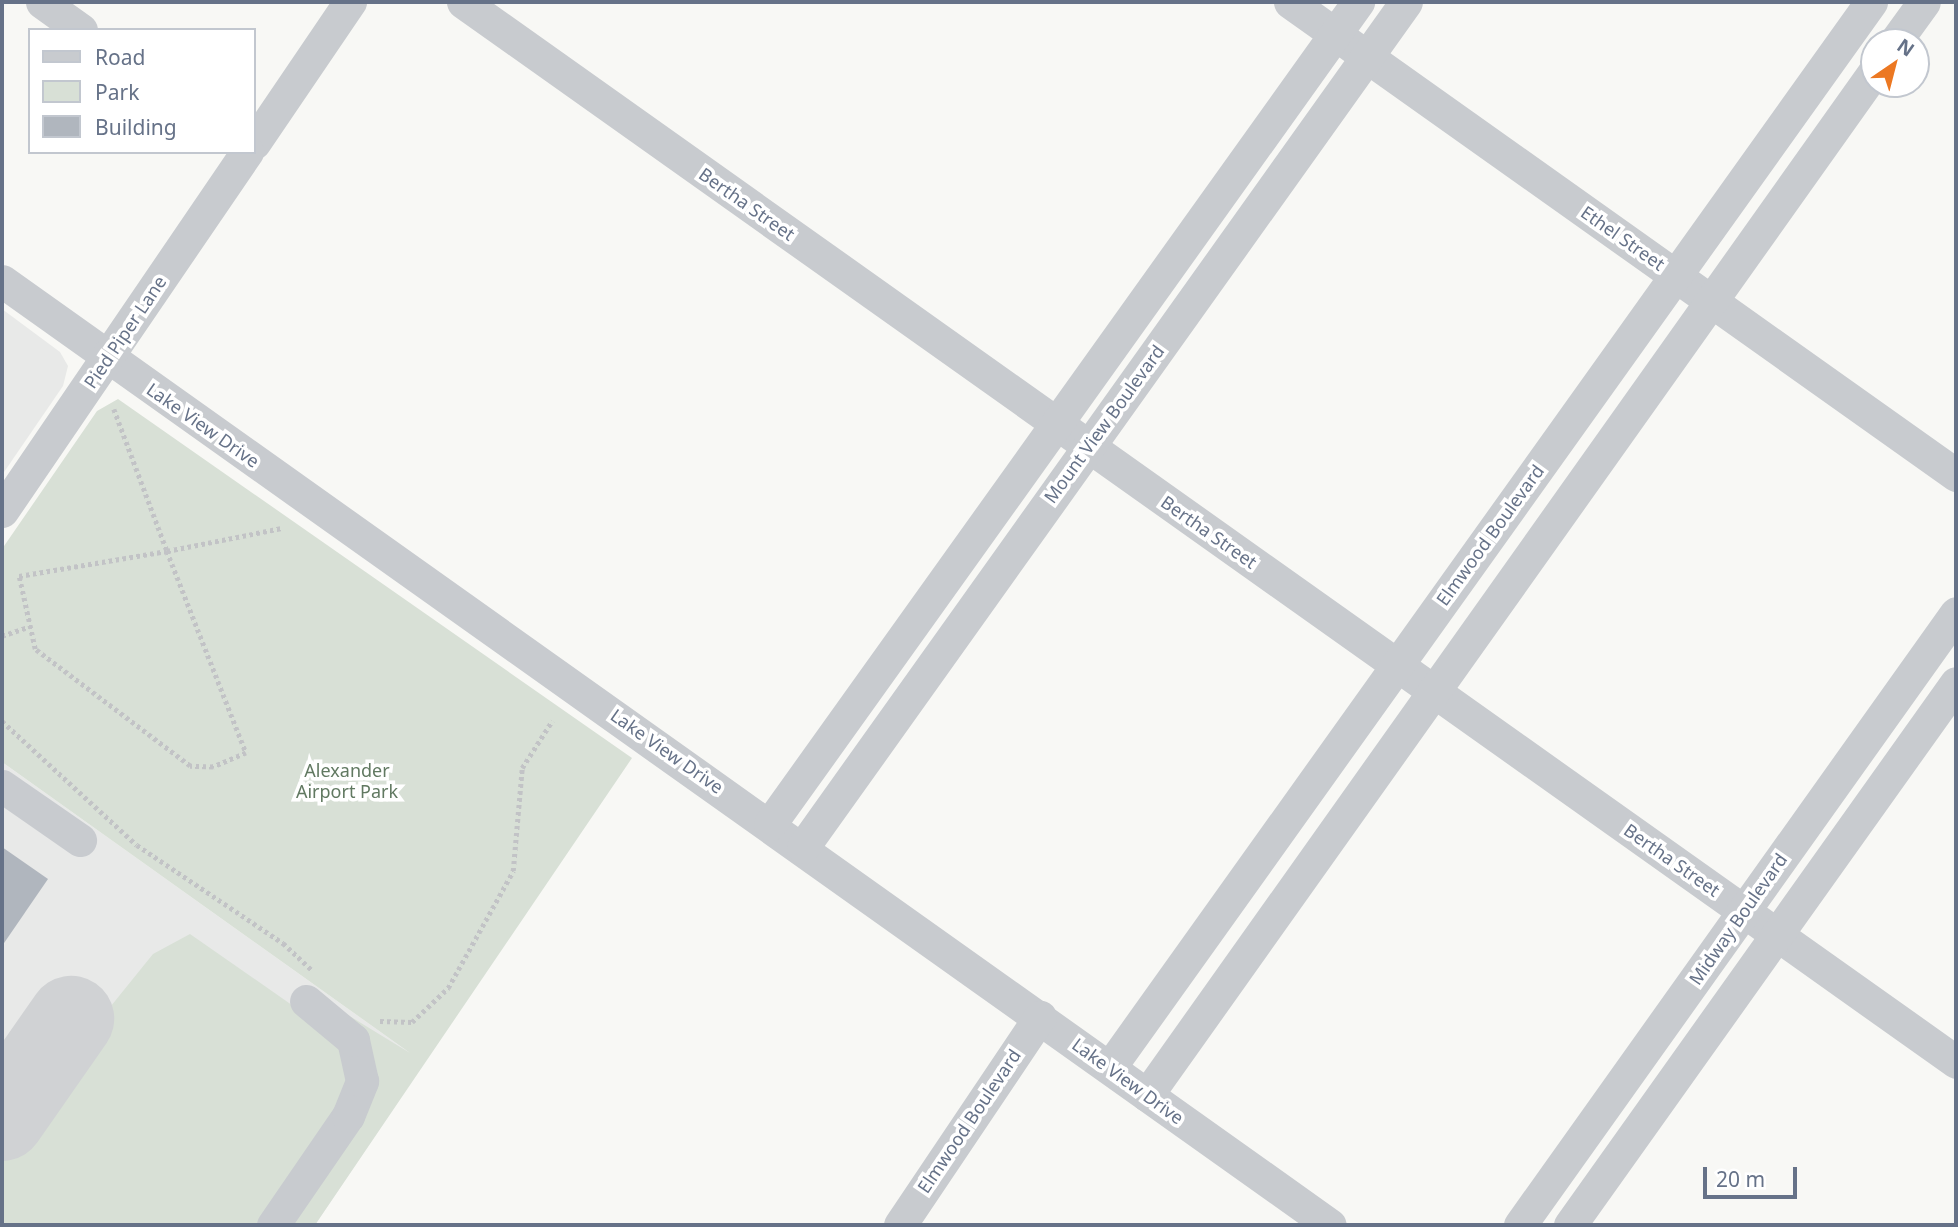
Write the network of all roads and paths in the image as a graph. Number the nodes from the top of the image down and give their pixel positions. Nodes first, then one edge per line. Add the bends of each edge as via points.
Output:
1 (42, 2) edge
2 (350, 2) edge
3 (463, 2) edge
4 (1290, 2) edge
5 (1358, 2) edge
6 (1406, 2) edge
7 (1871, 2) edge
8 (1924, 2) edge
9 (78, 28) edge
10 (1905, 28) edge
11 (1335, 34) junction
12 (1367, 56) junction
13 (1860, 92) edge
14 (256, 140) edge
15 (246, 154) edge
16 (1675, 275) junction
17 (2, 281) edge
18 (1711, 301) junction
19 (107, 357) junction
20 (114, 409) dead end
21 (1056, 424) junction
22 (1088, 446) junction
23 (1956, 475) edge
24 (2, 511) edge
25 (282, 528) dead end
26 (167, 551) junction
27 (1956, 613) edge
28 (28, 627) junction
29 (2, 636) edge
30 (1397, 665) junction
31 (1956, 683) edge
32 (1434, 691) junction
33 (2, 721) edge
34 (552, 721) dead end
35 (2, 786) edge
36 (771, 824) junction
37 (80, 841) dead end
38 (803, 847) junction
39 (1744, 911) junction
40 (1777, 935) junction
41 (313, 989) joint
42 (368, 1013) dead end
43 (1040, 1017) junction
44 (1956, 1062) edge
45 (1110, 1067) junction
46 (1147, 1094) junction
47 (272, 1225) edge
48 (900, 1225) edge
49 (1330, 1225) edge
50 (1520, 1225) edge
51 (1570, 1225) edge

1 - 9 street
2 - 14 street
3 - 21 street, Bertha Street
4 - 11 street, Ethel Street
5 - 11 street
6 - 12 street, Mount View Boulevard
7 - 16 street, Elmwood Boulevard
8 - 10 street
11 - 12 street, Ethel Street
11 - 21 street
12 - 16 street, Ethel Street
12 - 22 street, Mount View Boulevard
13 - 18 street
15 - 19 street, Pied Piper Lane
16 - 18 street, Ethel Street
16 - 30 street, Elmwood Boulevard
17 - 19 street, Lake View Drive
18 - 23 street, Ethel Street
18 - 32 street
19 - 24 street, Pied Piper Lane
19 - 36 street, Lake View Drive
20 - 26 path
21 - 22 street, Bertha Street
21 - 36 street
22 - 30 street, Bertha Street
22 - 38 street, Mount View Boulevard
25 - 26 path
26 - 28 path via 19,576
26 - 28 path via 246,753 213,767 190,766 45,660
27 - 39 street, Midway Boulevard
28 - 29 path
30 - 32 street, Bertha Street
30 - 45 street, Elmwood Boulevard
31 - 40 street
32 - 39 street, Bertha Street
32 - 46 street
33 - 41 path via 137,845 283,943
34 - 42 path via 522,768 513,871 445,993 427,1014 403,1025
35 - 37 street
36 - 38 street, Lake View Drive
38 - 43 street, Lake View Drive
39 - 40 street, Bertha Street
39 - 50 street, Midway Boulevard
40 - 44 street, Bertha Street
40 - 51 street
41 - 47 street via 353,1040 362,1081 348,1116
43 - 45 street, Lake View Drive
43 - 48 street, Elmwood Boulevard
45 - 46 street, Lake View Drive
46 - 49 street, Lake View Drive

